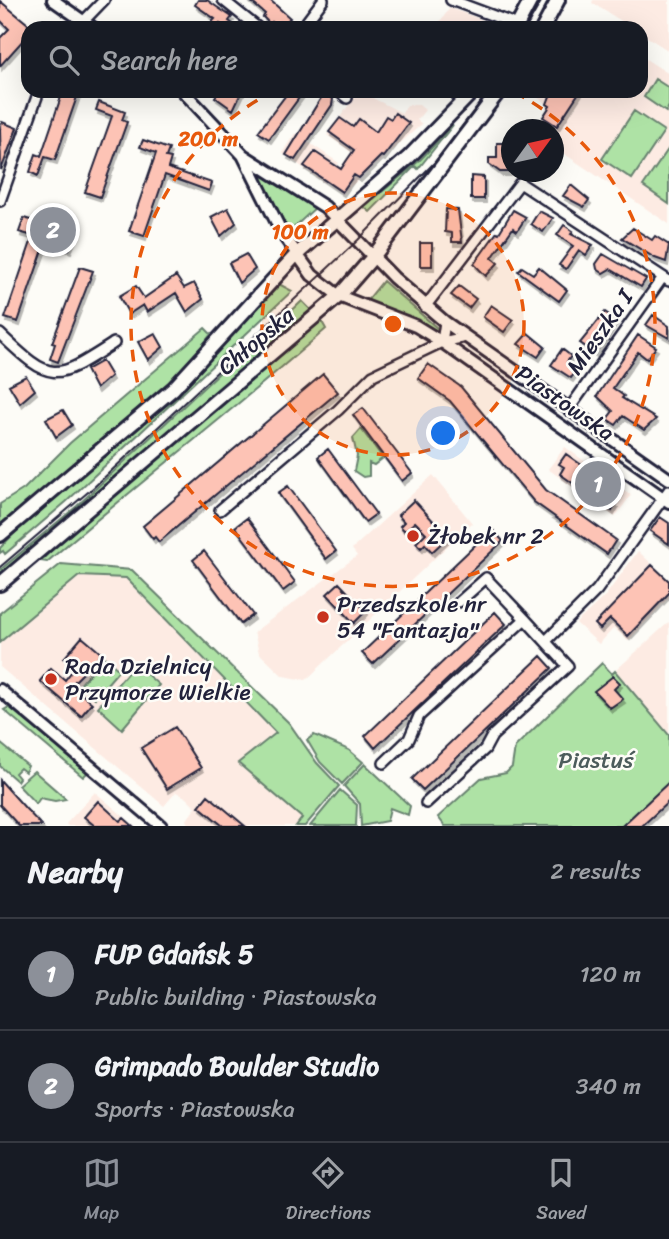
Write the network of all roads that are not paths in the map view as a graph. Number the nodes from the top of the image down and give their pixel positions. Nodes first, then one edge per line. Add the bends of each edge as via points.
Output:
1 (53, 0) edge
2 (104, 0) edge
3 (223, 0) edge
4 (323, 0) edge
5 (451, 0) edge
6 (531, 0) edge
7 (558, 0) edge
8 (78, 21) edge
9 (88, 21) edge
10 (249, 21) edge
11 (307, 21) edge
12 (504, 21) edge
13 (520, 21) edge
14 (546, 21) edge
15 (37, 98) edge
16 (190, 98) edge
17 (466, 98) edge
18 (494, 98) edge
19 (243, 155) junction
20 (0, 201) edge
21 (337, 218) junction
22 (296, 255) junction
23 (373, 257) junction
24 (666, 279) edge
25 (338, 296) junction
26 (425, 307) junction
27 (445, 322) junction
28 (0, 334) edge
29 (466, 337) junction
30 (442, 342) junction
31 (114, 343) dead end
32 (569, 409) junction
33 (669, 479) edge
34 (667, 496) edge
35 (220, 510) dead end
36 (0, 535) edge
37 (0, 584) edge
38 (459, 602) dead end
39 (525, 619) junction
40 (546, 641) junction
41 (0, 690) edge
42 (384, 763) dead end
43 (426, 803) dead end
44 (161, 826) edge

1 - 8 street
2 - 9 street
3 - 10 street
4 - 11 street
5 - 12 street
6 - 13 main road
7 - 14 main road
15 - 20 street
16 - 19 street, Piastowska
17 - 21 main road, Chłopska via 440,128
18 - 23 main road, Chłopska
19 - 21 street, Piastowska
19 - 22 street, Piastowska
21 - 22 main road, Chłopska
21 - 23 street, Piastowska
22 - 25 street, Piastowska
22 - 36 main road, Chłopska via 173,389
23 - 25 main road, Chłopska
23 - 26 street, Piastowska
24 - 26 street via 520,183
24 - 32 street, Mieszka I
25 - 30 street, Piastowska via 406,322
25 - 37 main road, Chłopska
26 - 27 street, Piastowska
27 - 29 street, Piastowska
27 - 30 street
28 - 31 street via 39,368 53,373 72,370
29 - 30 street
29 - 32 street, Piastowska
30 - 34 street, Piastowska
30 - 35 street via 373,375
32 - 33 street, Piastowska
34 - 40 street, Piastowska via 597,590
38 - 39 street via 486,578
39 - 40 street
39 - 42 street via 419,716 409,739
40 - 43 street via 568,666
41 - 44 street

